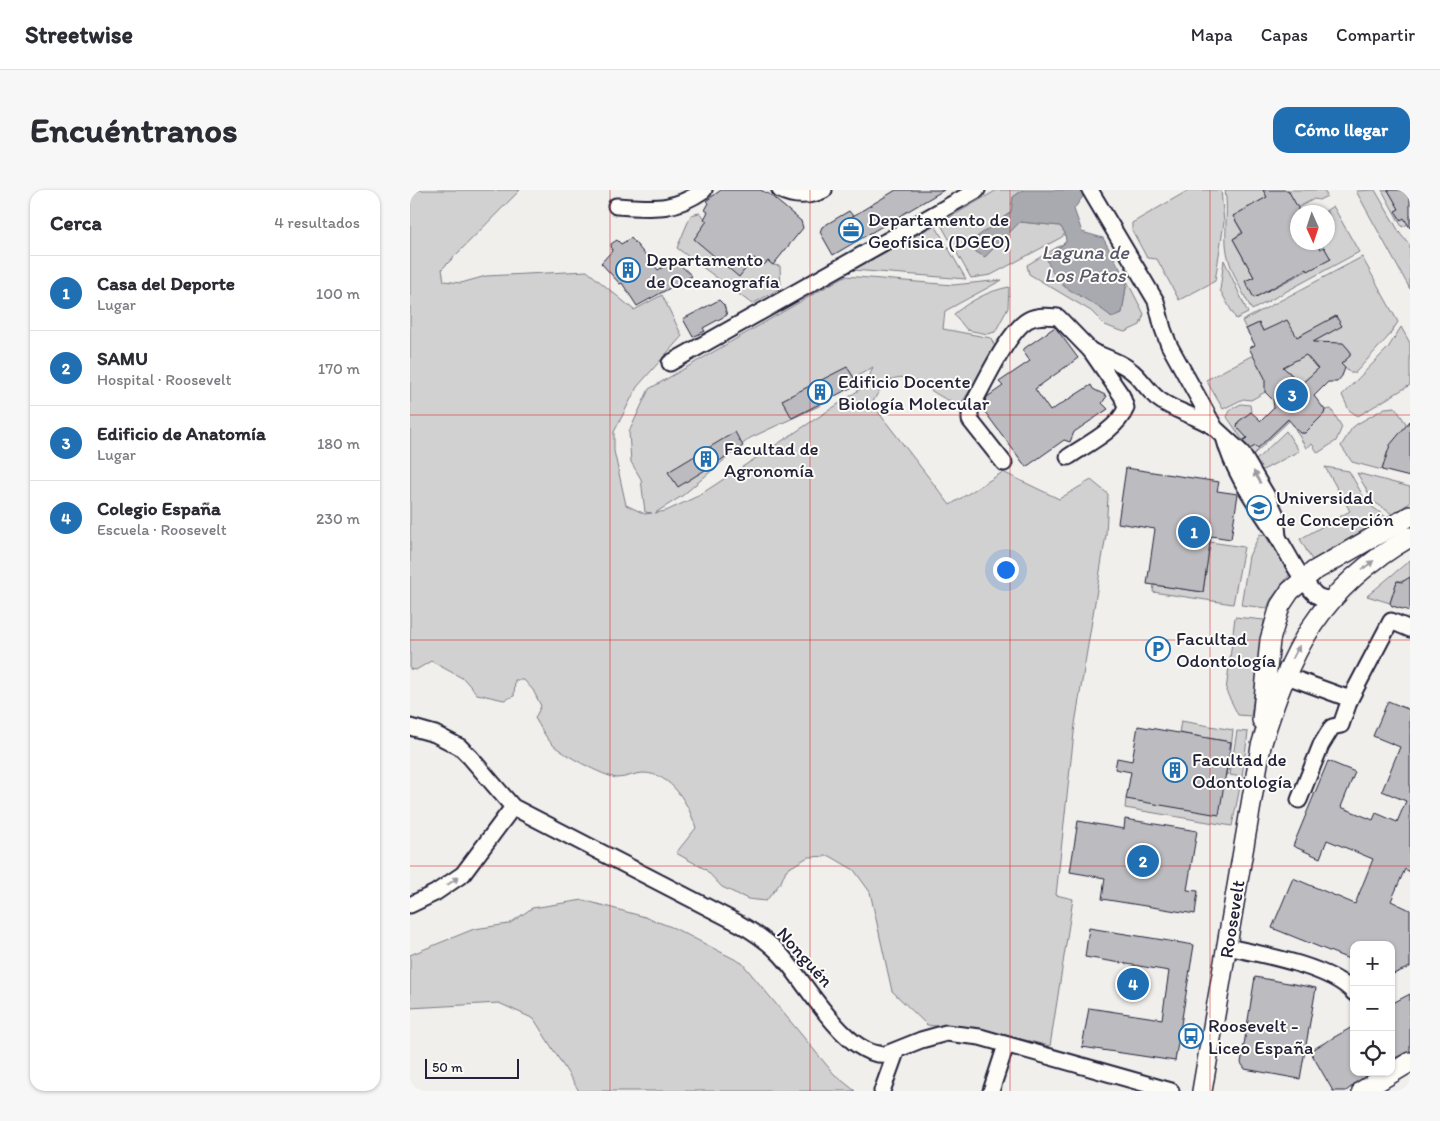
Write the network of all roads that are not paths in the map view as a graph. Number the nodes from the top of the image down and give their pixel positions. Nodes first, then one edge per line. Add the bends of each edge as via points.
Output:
1 (704, 190) edge
2 (780, 190) edge
3 (824, 190) edge
4 (977, 190) edge
5 (1090, 190) edge
6 (616, 206) dead end
7 (1091, 352) junction
8 (670, 363) dead end
9 (1220, 433) junction
10 (1068, 457) dead end
11 (1004, 463) dead end
12 (1410, 516) edge
13 (1410, 537) edge
14 (1303, 579) junction
15 (1324, 597) junction
16 (1410, 629) edge
17 (1284, 675) junction
18 (1350, 699) junction
19 (410, 727) edge
20 (1261, 746) junction
21 (1299, 800) dead end
22 (513, 807) junction
23 (410, 905) edge
24 (1227, 947) junction
25 (1350, 988) edge
26 (1006, 1045) junction
27 (896, 1052) junction
28 (1410, 1062) edge
29 (1374, 1088) edge
30 (882, 1091) edge
31 (991, 1091) edge
32 (1170, 1091) edge
33 (1202, 1091) edge

1 - 6 street via 665,208
2 - 3 street via 788,194 814,195
4 - 8 street
5 - 9 street via 1156,301 1170,345
7 - 9 street via 1121,363 1135,373 1157,398 1197,417
7 - 10 street via 1122,396 1126,408 1114,424
7 - 11 street via 1058,317 1029,319 1018,328 970,410 970,420
9 - 14 street via 1230,459
12 - 14 main road, Roosevelt
15 -> 13 main road, Roosevelt
14 - 15 street
14 - 20 main road, Roosevelt via 1284,599 1270,640 1263,690
17 -> 15 main road, Roosevelt
16 - 18 street via 1391,621
17 - 18 street
17 - 20 main road, Roosevelt
18 - 21 street via 1341,725 1332,727 1321,745
19 - 22 street, Nonguén via 435,734 460,747
20 - 24 main road, Roosevelt
23 -> 22 street via 463,874
22 - 27 street, Nonguén via 754,932 792,966 852,1044 878,1055
24 - 25 street via 1278,957 1345,982
24 - 33 main road, Roosevelt
26 - 27 street, Nonguén via 980,1037 946,1034 921,1040
26 - 31 street
26 - 32 street, Nonguén
27 - 30 street
28 - 29 main road

